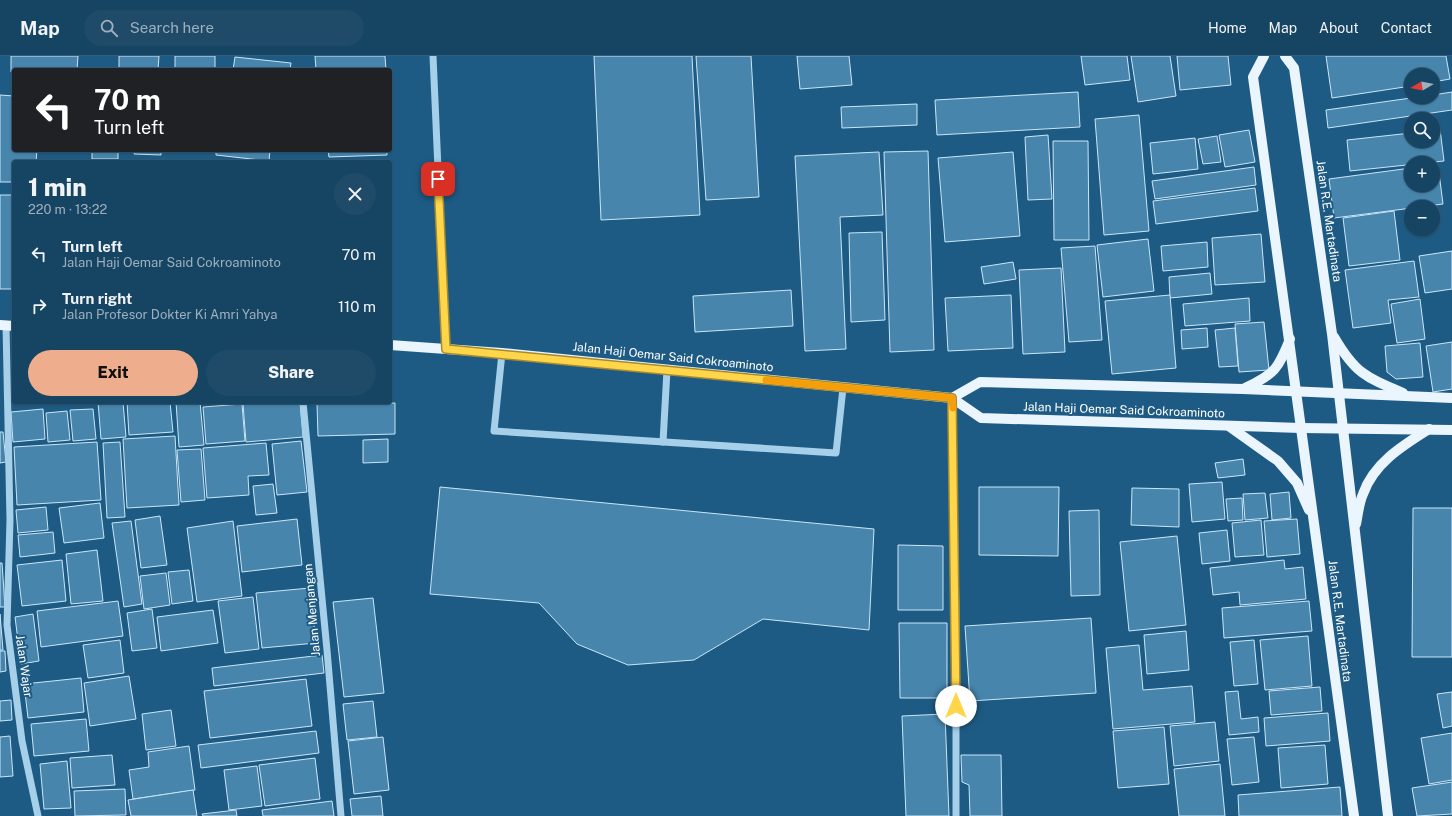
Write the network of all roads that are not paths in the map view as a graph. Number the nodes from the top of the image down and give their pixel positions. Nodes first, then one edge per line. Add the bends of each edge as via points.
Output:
1 (433, 56) edge
2 (1264, 56) edge
3 (1285, 56) edge
4 (7, 325) edge
5 (1332, 334) junction
6 (1290, 339) junction
7 (392, 345) edge
8 (446, 349) junction
9 (502, 353) junction
10 (667, 370) junction
11 (843, 388) junction
12 (1243, 389) junction
13 (1297, 392) junction
14 (1339, 392) junction
15 (1408, 396) junction
16 (952, 398) junction
17 (1452, 398) edge
18 (303, 404) edge
19 (1228, 426) junction
20 (1301, 428) junction
21 (1342, 428) junction
22 (1429, 429) junction
23 (1452, 430) edge
24 (663, 442) junction
25 (1315, 523) junction
26 (1354, 534) junction
27 (38, 816) edge
28 (341, 816) edge
29 (956, 816) edge
30 (1354, 816) edge
31 (1388, 816) edge

1 - 8 street
2 - 6 main road via 1253,77
3 - 5 main road, Jalan R.E. Martadinata via 1294,68
4 - 27 street, Jalan Wajar via 10,520 7,625 22,741
5 - 14 main road, Jalan R.E. Martadinata
5 - 15 main road via 1346,357 1358,370
6 - 12 main road via 1274,372
6 - 13 main road
7 - 8 main road, Jalan Haji Oemar Said Cokroaminoto
8 - 9 main road, Jalan Haji Oemar Said Cokroaminoto
9 - 10 main road, Jalan Haji Oemar Said Cokroaminoto
9 - 24 street via 494,431
10 - 11 main road, Jalan Haji Oemar Said Cokroaminoto
10 - 24 street
11 - 16 main road, Jalan Haji Oemar Said Cokroaminoto
11 - 24 street via 836,453
12 - 13 main road, Jalan Haji Oemar Said Cokroaminoto
12 - 16 main road, Jalan Haji Oemar Said Cokroaminoto via 980,382
13 - 14 main road, Jalan Haji Oemar Said Cokroaminoto
13 - 20 main road, Jalan R.E. Martadinata
14 - 15 main road, Jalan Haji Oemar Said Cokroaminoto
14 - 21 main road, Jalan R.E. Martadinata
15 - 17 main road, Jalan Haji Oemar Said Cokroaminoto
16 - 19 main road, Jalan Haji Oemar Said Cokroaminoto via 981,418
16 - 29 street
18 - 28 street, Jalan Menjangan
19 - 20 main road, Jalan Haji Oemar Said Cokroaminoto
19 - 25 main road via 1278,461 1297,483
20 - 21 main road, Jalan Haji Oemar Said Cokroaminoto
20 - 25 main road, Jalan R.E. Martadinata
21 - 22 main road, Jalan Haji Oemar Said Cokroaminoto
21 - 26 main road, Jalan R.E. Martadinata
22 - 23 main road, Jalan Haji Oemar Said Cokroaminoto
22 - 26 main road via 1396,450 1374,473 1362,496
25 - 30 main road, Jalan R.E. Martadinata
26 - 31 main road, Jalan R.E. Martadinata

